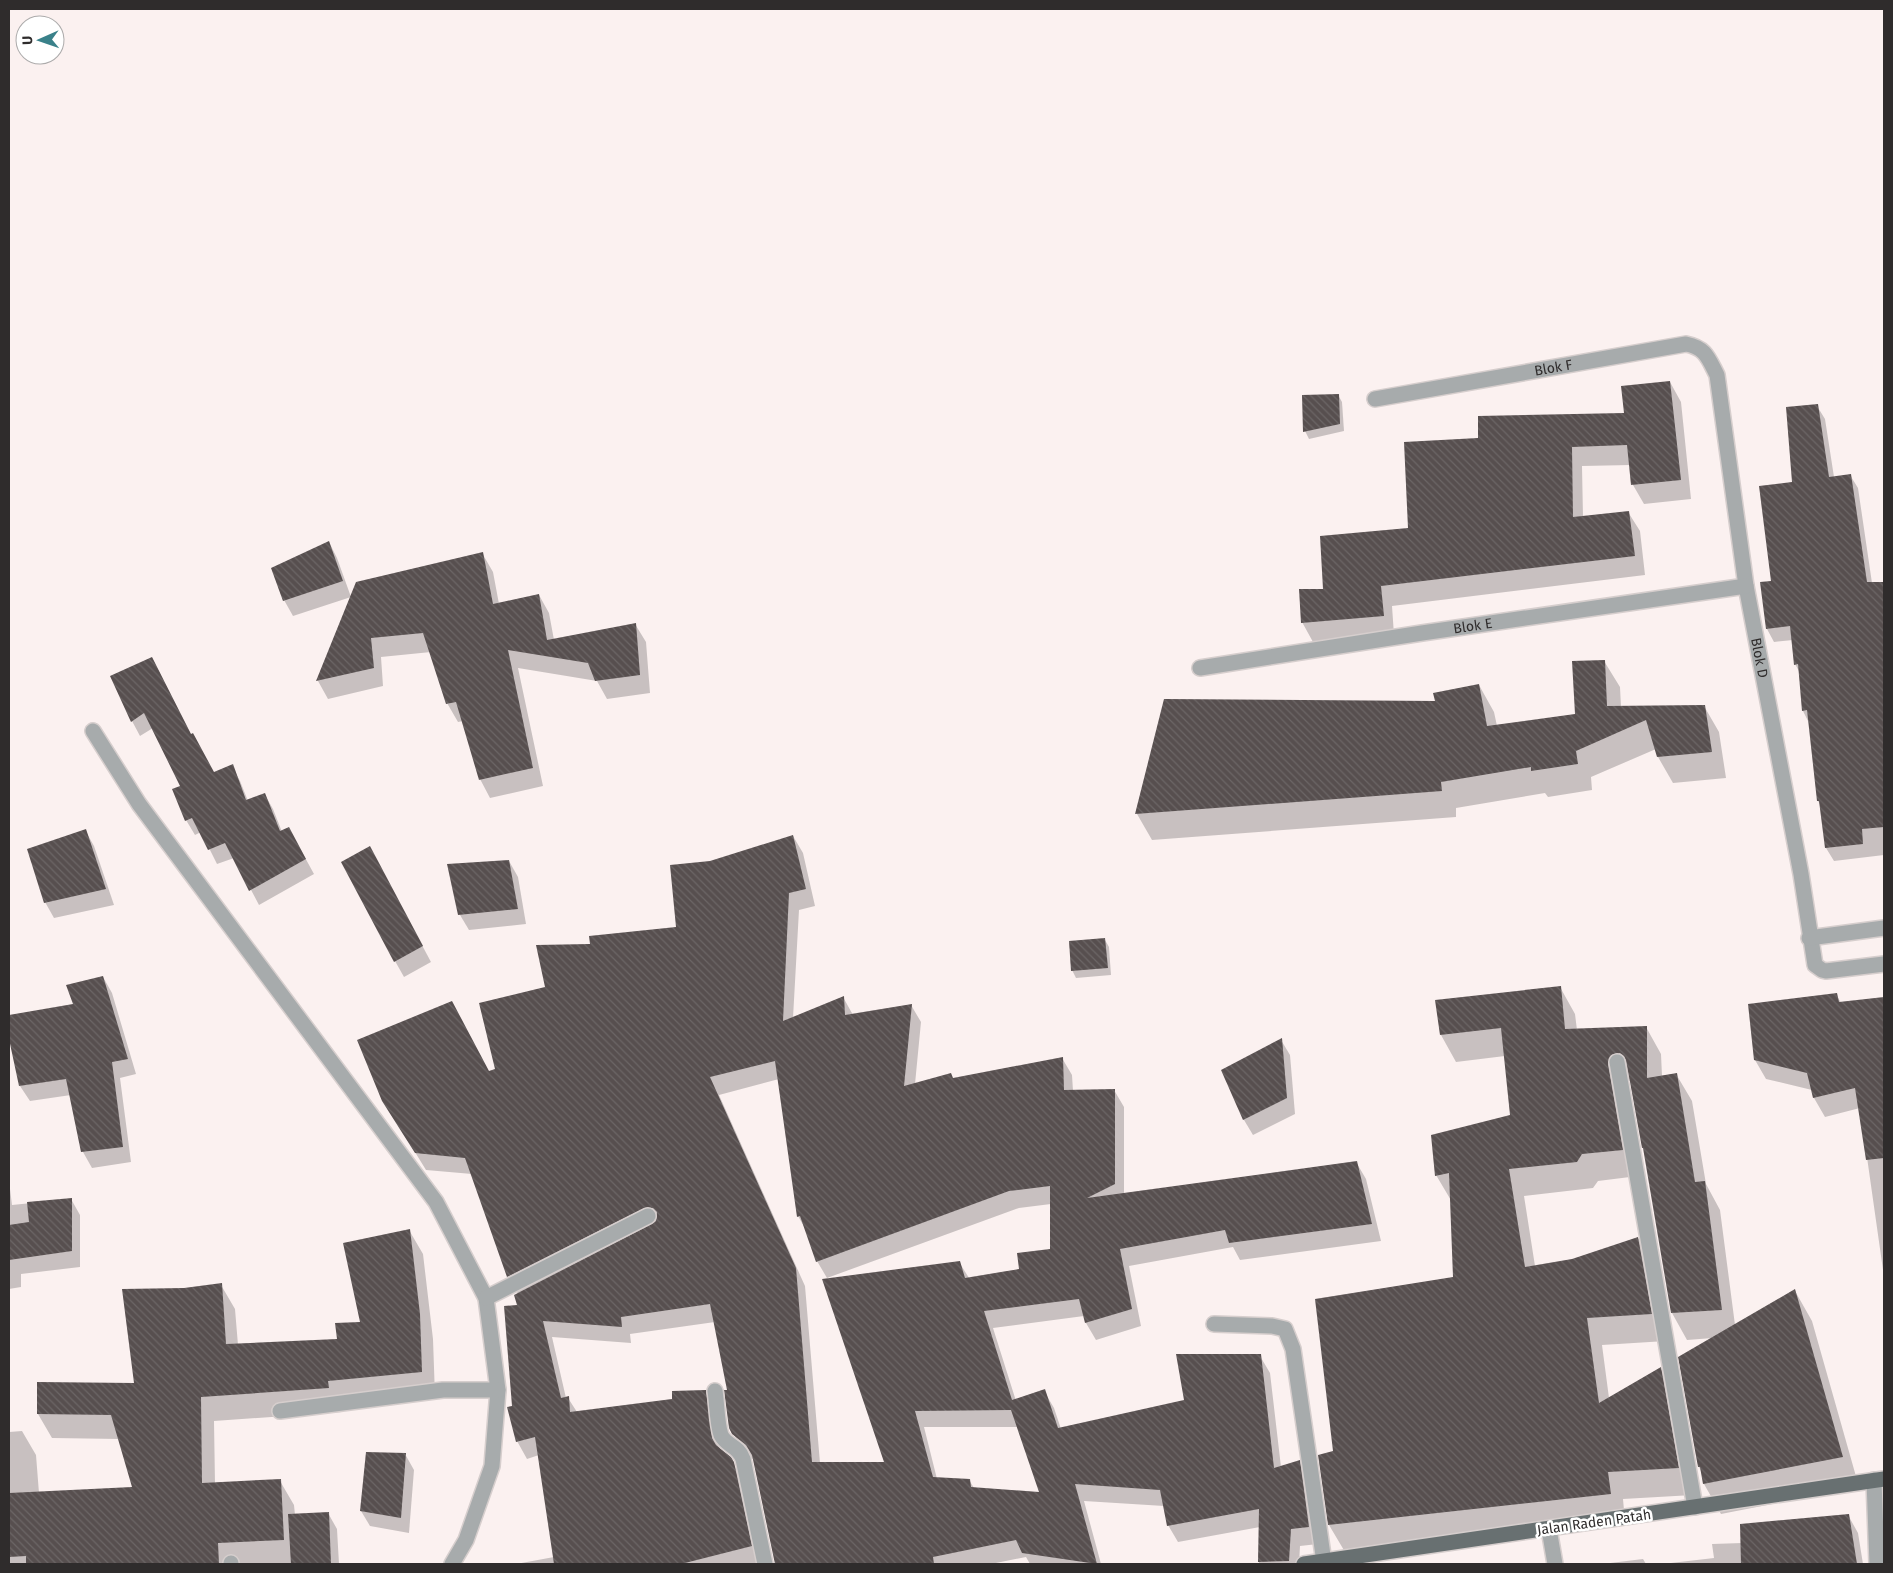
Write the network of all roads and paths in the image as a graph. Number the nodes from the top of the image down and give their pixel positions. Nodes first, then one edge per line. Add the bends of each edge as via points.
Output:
1 (1717, 375) joint
2 (1375, 399) dead end
3 (1746, 586) junction
4 (1200, 668) dead end
5 (93, 730) dead end
6 (1884, 928) edge
7 (1809, 938) junction
8 (1884, 964) edge
9 (1617, 1062) dead end
10 (648, 1216) dead end
11 (486, 1298) junction
12 (1214, 1324) dead end
13 (490, 1390) junction
14 (715, 1391) dead end
15 (280, 1411) dead end
16 (1879, 1479) edge
17 (1695, 1507) junction
18 (1549, 1529) junction
19 (1324, 1562) junction
20 (452, 1564) edge
21 (765, 1564) edge
22 (1304, 1564) edge
23 (1555, 1564) edge
24 (1877, 1564) edge

1 - 2 street, Blok F via 1698,346 1686,344
1 - 3 street, Blok D
3 - 4 street, Blok E
3 - 7 street, Blok D via 1801,874
5 - 11 street via 138,804 436,1202
6 - 7 street
7 - 8 street, Blok D via 1815,965 1822,970
9 - 17 street
10 - 11 street
11 - 13 street
12 - 19 street via 1285,1329 1293,1349
13 - 15 street via 443,1390
13 - 20 street via 492,1466 466,1540
14 - 21 street via 722,1435 743,1459
16 - 17 main road, Jalan Raden Patah
16 - 24 street
17 - 18 main road, Jalan Raden Patah
18 - 19 main road, Jalan Raden Patah
18 - 23 street
19 - 22 main road, Jalan Raden Patah

